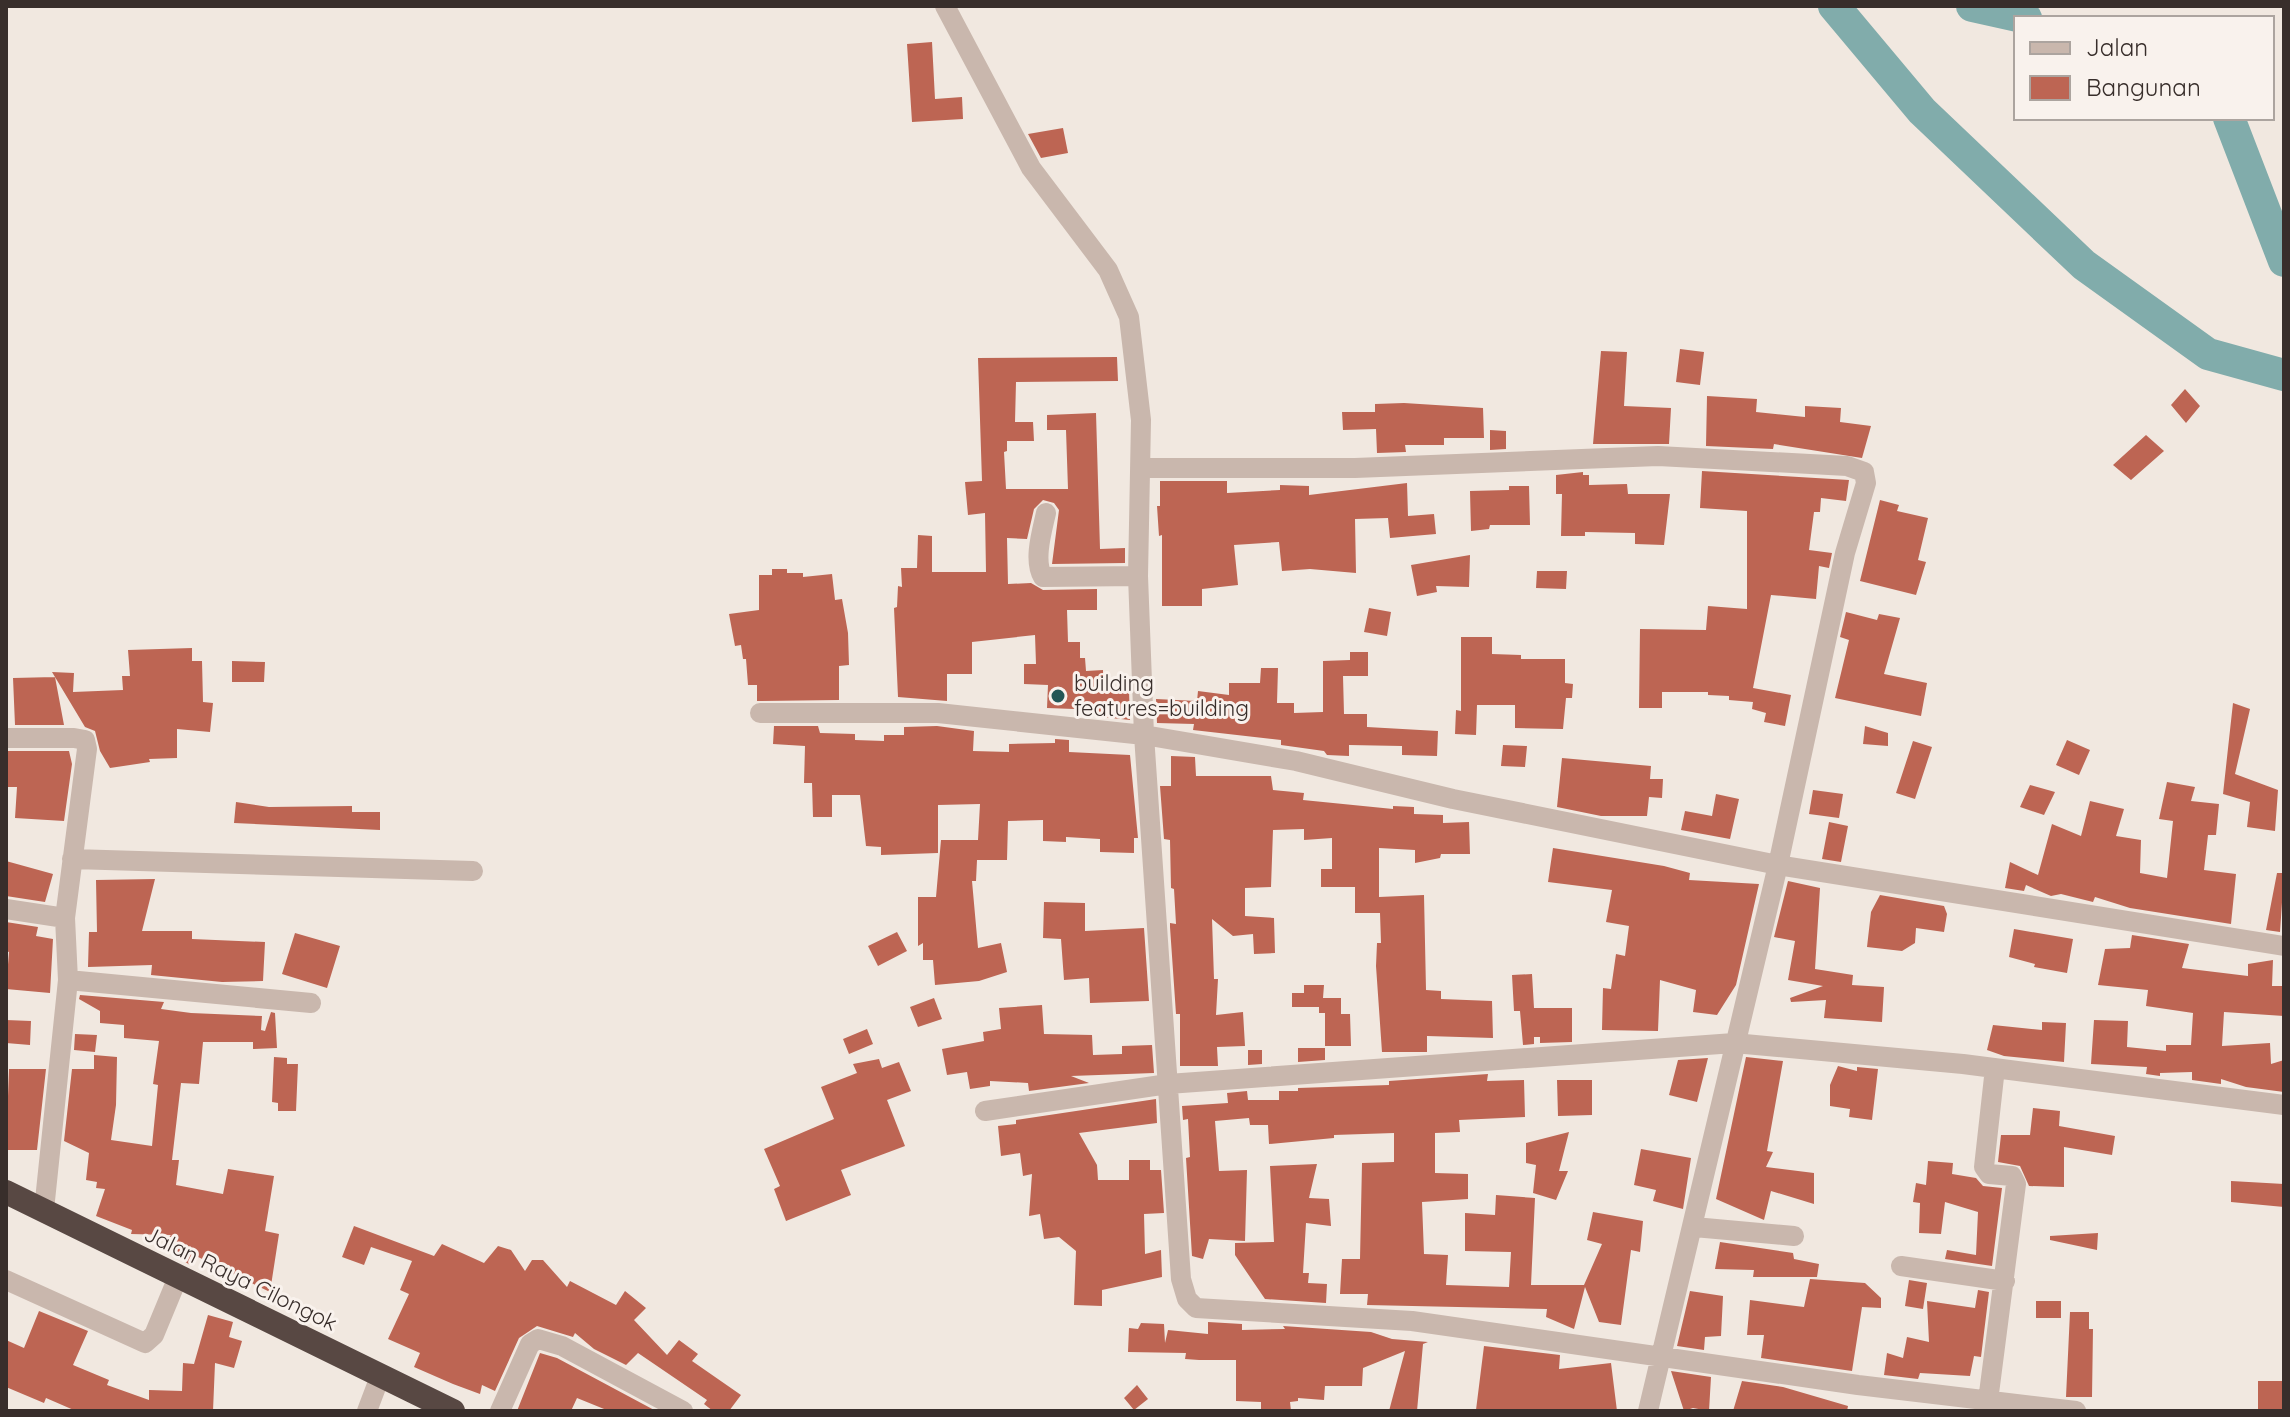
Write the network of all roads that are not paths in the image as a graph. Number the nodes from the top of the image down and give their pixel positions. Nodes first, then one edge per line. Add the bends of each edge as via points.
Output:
1 (945, 6) edge
2 (1141, 468) junction
3 (1046, 513) dead end
4 (1138, 576) junction
5 (760, 713) dead end
6 (1144, 735) junction
7 (6, 738) edge
8 (72, 859) junction
9 (1778, 865) junction
10 (473, 871) dead end
11 (6, 909) edge
12 (65, 918) junction
13 (2284, 946) edge
14 (68, 980) junction
15 (311, 1003) dead end
16 (1734, 1043) junction
17 (1995, 1068) junction
18 (1168, 1084) junction
19 (2284, 1105) edge
20 (985, 1111) dead end
21 (6, 1192) edge
22 (44, 1210) junction
23 (1694, 1227) junction
24 (1794, 1236) dead end
25 (1901, 1266) dead end
26 (178, 1277) junction
27 (6, 1280) edge
28 (2005, 1281) junction
29 (1663, 1356) junction
30 (381, 1374) junction
31 (1988, 1401) junction
32 (367, 1411) edge
33 (453, 1411) edge
34 (500, 1411) edge
35 (683, 1411) edge
36 (1648, 1411) edge
37 (2076, 1411) edge

1 - 2 street via 1031,168 1108,270 1129,317
2 - 4 street
2 - 9 street via 1355,468 1658,456 1847,466 1864,472 1866,483 1845,553
3 - 4 street via 1040,537 1043,577
4 - 6 street
5 - 6 street via 938,713
6 - 9 street via 1272,756
6 - 18 street
7 - 8 street via 85,740
8 - 10 street
8 - 12 street
9 - 13 street
9 - 16 street
11 - 12 street
12 - 14 street
14 - 15 street
14 - 22 street
16 - 17 street
16 - 18 street
16 - 23 street
17 - 19 street
17 - 28 street via 1984,1167 1989,1174 2012,1176 2016,1184
18 - 20 street
18 - 29 street via 1181,1279 1196,1308 1412,1321
21 - 22 highway, Jalan Raya Cilongok
22 - 26 highway, Jalan Raya Cilongok
23 - 24 street
23 - 29 street
25 - 28 street
26 - 27 street via 154,1335 145,1343
26 - 30 highway, Jalan Raya Cilongok
28 - 31 street
29 - 31 street
29 - 36 street
30 - 32 street
30 - 33 highway, Jalan Raya Cilongok
31 - 37 street
34 - 35 street via 530,1344 538,1339 562,1346

